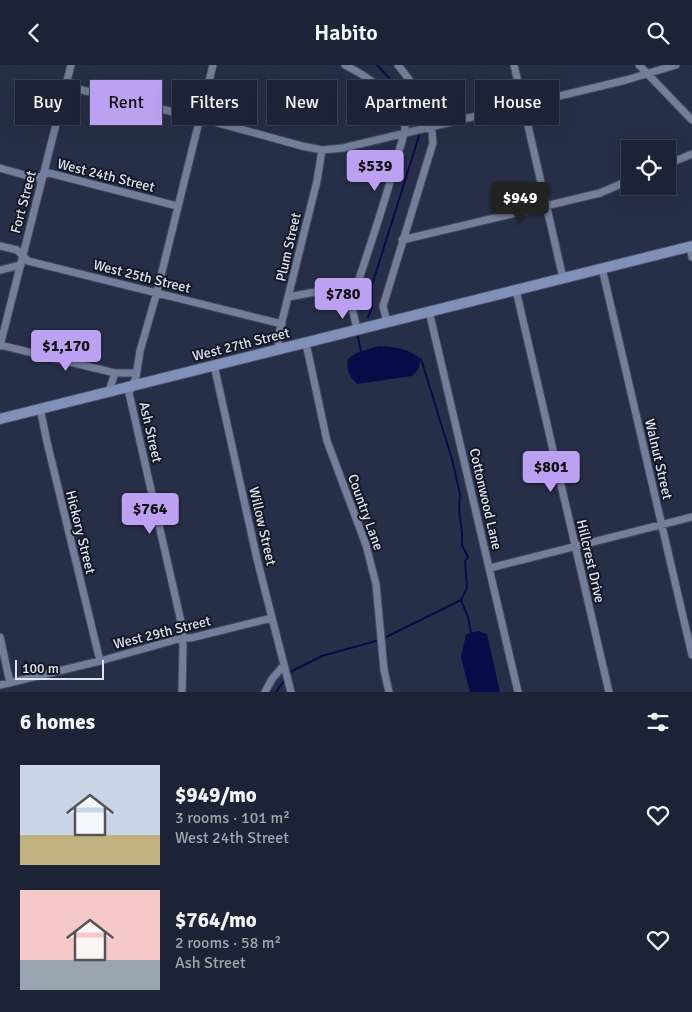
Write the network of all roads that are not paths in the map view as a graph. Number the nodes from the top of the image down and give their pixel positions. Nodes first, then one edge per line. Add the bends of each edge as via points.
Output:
1 (71, 65) edge
2 (213, 65) edge
3 (345, 65) edge
4 (398, 65) edge
5 (514, 65) edge
6 (639, 65) edge
7 (676, 65) edge
8 (648, 74) junction
9 (67, 80) edge
10 (209, 80) edge
11 (517, 80) edge
12 (80, 90) edge
13 (559, 96) edge
14 (172, 111) edge
15 (475, 116) edge
16 (692, 120) edge
17 (55, 125) edge
18 (198, 125) edge
19 (227, 125) edge
20 (528, 125) edge
21 (432, 126) junction
22 (403, 133) junction
23 (322, 150) junction
24 (692, 154) edge
25 (676, 161) edge
26 (0, 168) edge
27 (43, 174) junction
28 (621, 184) edge
29 (178, 206) junction
30 (547, 207) junction
31 (402, 240) junction
32 (0, 246) edge
33 (691, 246) edge
34 (22, 255) junction
35 (692, 257) edge
36 (21, 265) junction
37 (602, 268) junction
38 (0, 270) edge
39 (563, 278) junction
40 (358, 284) junction
41 (516, 290) junction
42 (157, 292) junction
43 (288, 297) junction
44 (429, 311) junction
45 (387, 322) junction
46 (282, 324) junction
47 (357, 329) junction
48 (303, 343) junction
49 (0, 345) edge
50 (278, 349) junction
51 (214, 365) junction
52 (115, 373) junction
53 (136, 373) junction
54 (133, 385) junction
55 (109, 391) junction
56 (40, 409) junction
57 (0, 419) edge
58 (692, 517) edge
59 (661, 525) junction
60 (575, 547) junction
61 (490, 568) junction
62 (272, 618) junction
63 (0, 637) edge
64 (182, 638) junction
65 (692, 655) edge
66 (100, 661) junction
67 (285, 667) junction
68 (10, 683) junction
69 (0, 685) edge
70 (182, 692) edge
71 (265, 692) edge
72 (291, 692) edge
73 (389, 692) edge
74 (518, 692) edge
75 (609, 692) edge

1 - 9 street, Fort Street
2 - 10 street, Ash Street
3 - 22 street via 362,73 392,97 406,125
4 - 21 street via 420,93
5 - 11 street
6 - 8 street
7 - 8 street
8 - 13 street
8 - 16 street
12 - 14 street
15 - 21 street
17 - 27 street, Fort Street
18 - 29 street, Ash Street
19 - 23 street
20 - 30 street
21 - 22 street
21 - 31 street via 433,143
22 - 23 street
22 - 40 street
23 - 43 street, Plum Street
24 - 25 street
26 - 27 street, West 24th Street via 35,178
27 - 29 street, West 24th Street
27 - 34 street, Fort Street
28 - 30 street
29 - 42 street, Ash Street
30 - 31 street
30 - 39 street
31 - 45 street via 383,306
32 - 34 street, West 25th Street via 17,250
33 - 35 street
33 - 37 main road, West 27th Street
34 - 36 street, Fort Street
34 - 42 street, West 25th Street via 28,261
36 - 38 street
36 - 49 street, Fort Street
37 - 39 main road, West 27th Street
37 - 59 street, Walnut Street
39 - 41 main road, West 27th Street
40 - 43 street
40 - 47 street via 352,300
41 - 44 main road, West 27th Street
41 - 60 street, Hillcrest Drive
42 - 46 street, West 25th Street
42 - 53 street, Ash Street
43 - 46 street, Plum Street
44 - 45 main road, West 27th Street
44 - 61 street, Cottonwood Lane
45 - 47 main road, West 27th Street
46 - 50 street, Plum Street
47 - 48 main road, West 27th Street
48 - 50 main road, West 27th Street
48 - 73 street, Country Lane via 327,441 366,545 376,584
49 - 52 street
50 - 51 main road, West 27th Street
51 - 54 main road, West 27th Street
51 - 62 street, Willow Street
52 - 53 street
52 - 55 street
53 - 54 street, Ash Street
54 - 55 main road, West 27th Street
54 - 64 street, Ash Street via 129,393 182,626
55 - 56 main road, West 27th Street
56 - 57 main road, West 27th Street
56 - 66 street, Hickory Street
58 - 59 street
59 - 60 street
59 - 65 street, Walnut Street
60 - 61 street
60 - 75 street, Hillcrest Drive
61 - 74 street, Cottonwood Lane
62 - 64 street, West 29th Street
62 - 67 street, Willow Street
63 - 68 street
64 - 66 street, West 29th Street
64 - 70 street, Ash Street
66 - 68 street, West 29th Street
67 - 71 street via 272,679
67 - 72 street, Willow Street
68 - 69 street, West 29th Street

